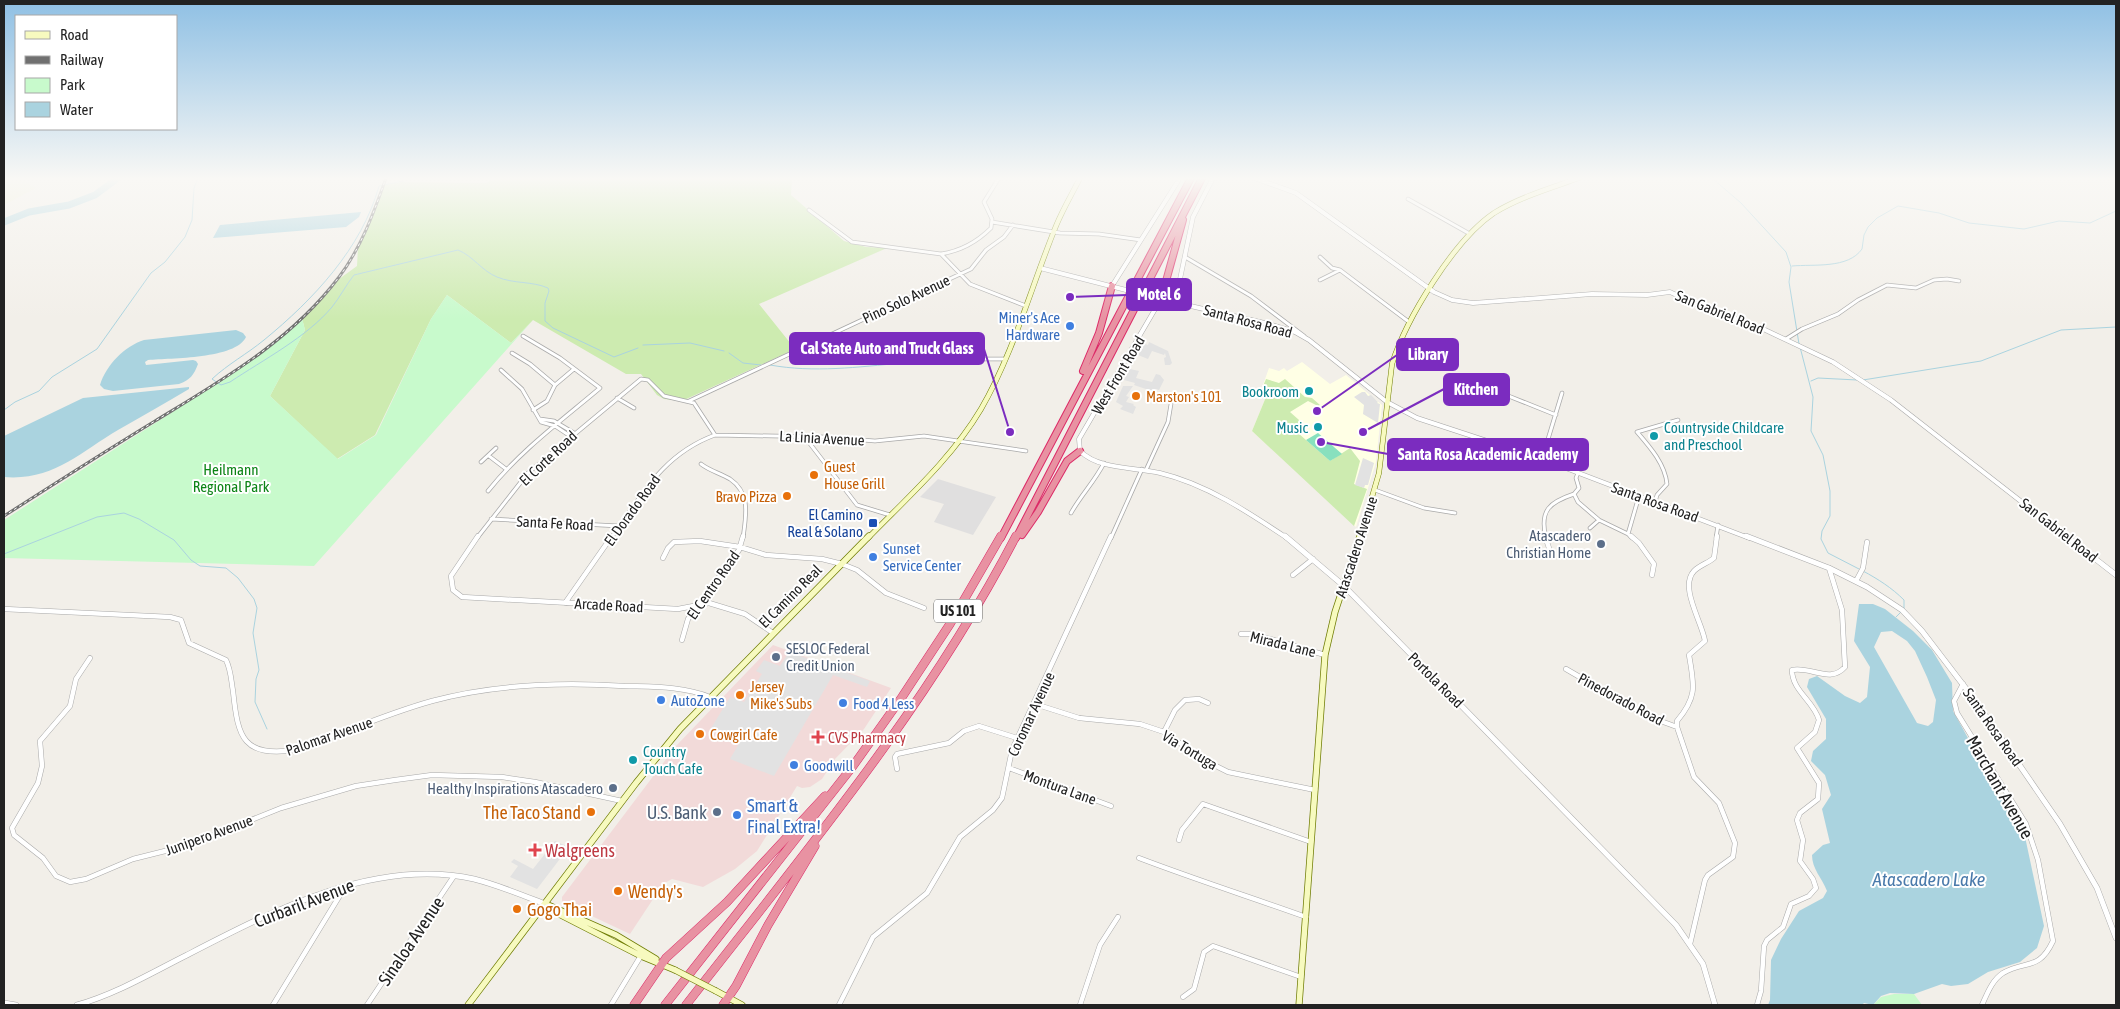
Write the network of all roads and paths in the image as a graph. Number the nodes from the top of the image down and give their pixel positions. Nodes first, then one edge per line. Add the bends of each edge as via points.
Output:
1 (829, 225) edge
2 (991, 225) edge
3 (1013, 225) joint
4 (1056, 225) edge
5 (1150, 225) edge
6 (1166, 225) edge
7 (1178, 225) edge
8 (1181, 225) edge
9 (1192, 225) edge
10 (1341, 225) edge
11 (1454, 225) edge
12 (1480, 225) edge
13 (1053, 232) junction
14 (1470, 234) junction
15 (1141, 240) junction
16 (941, 254) junction
17 (1185, 257) junction
18 (1320, 257) dead end
19 (1040, 268) junction
20 (1340, 270) junction
21 (960, 274) junction
22 (1320, 280) dead end
23 (1959, 281) dead end
24 (1112, 286) junction
25 (1431, 289) junction
26 (1161, 299) junction
27 (1175, 303) junction
28 (1026, 306) junction
29 (1284, 320) junction
30 (1409, 322) junction
31 (1279, 327) junction
32 (523, 336) dead end
33 (1786, 339) junction
34 (1309, 340) junction
35 (512, 354) dead end
36 (954, 358) dead end
37 (1005, 359) junction
38 (574, 369) junction
39 (501, 370) dead end
40 (556, 384) junction
41 (1562, 392) dead end
42 (1506, 395) dead end
43 (617, 398) junction
44 (689, 400) junction
45 (1387, 402) junction
46 (1171, 404) dead end
47 (634, 408) dead end
48 (533, 410) junction
49 (1067, 411) junction
50 (1556, 414) junction
51 (1678, 420) dead end
52 (557, 425) junction
53 (572, 434) junction
54 (716, 435) junction
55 (804, 436) junction
56 (959, 440) junction
57 (496, 448) dead end
58 (1026, 451) dead end
59 (1080, 451) junction
60 (488, 456) junction
61 (1542, 460) junction
62 (481, 462) dead end
63 (1104, 463) junction
64 (701, 464) dead end
65 (506, 469) junction
66 (1144, 469) junction
67 (1578, 473) junction
68 (1375, 490) junction
69 (488, 491) dead end
70 (1574, 494) junction
71 (1639, 496) junction
72 (1655, 502) junction
73 (1071, 513) dead end
74 (1455, 513) dead end
75 (890, 515) junction
76 (491, 519) junction
77 (1599, 520) junction
78 (1718, 525) junction
79 (619, 526) junction
80 (1590, 528) dead end
81 (1628, 534) junction
82 (1867, 542) dead end
83 (740, 547) junction
84 (1550, 551) dead end
85 (663, 558) dead end
86 (1004, 560) junction
87 (1313, 560) junction
88 (842, 564) junction
89 (1830, 568) junction
90 (1293, 575) dead end
91 (1652, 575) dead end
92 (2116, 575) edge
93 (451, 576) joint
94 (1856, 580) junction
95 (1344, 586) junction
96 (565, 603) junction
97 (701, 604) junction
98 (924, 608) dead end
99 (4, 609) edge
100 (773, 633) junction
101 (1241, 634) dead end
102 (682, 640) dead end
103 (1325, 655) junction
104 (90, 658) dead end
105 (1566, 669) dead end
106 (1963, 684) junction
107 (710, 697) junction
108 (1208, 703) dead end
109 (1035, 704) junction
110 (1677, 728) junction
111 (1164, 732) junction
112 (1017, 738) junction
113 (853, 766) junction
114 (1009, 768) junction
115 (897, 769) dead end
116 (1315, 790) junction
117 (622, 801) junction
118 (1111, 806) dead end
119 (822, 832) junction
120 (1179, 840) dead end
121 (1311, 842) junction
122 (1139, 858) dead end
123 (454, 876) junction
124 (346, 885) junction
125 (545, 904) junction
126 (1118, 917) dead end
127 (1306, 917) junction
128 (2116, 938) edge
129 (1690, 944) junction
130 (642, 953) junction
131 (662, 963) junction
132 (1301, 977) junction
133 (1183, 997) dead end
134 (725, 1002) edge
135 (4, 1003) edge
136 (16, 1005) edge
137 (77, 1005) edge
138 (273, 1005) edge
139 (367, 1005) edge
140 (468, 1005) edge
141 (611, 1005) edge
142 (634, 1005) edge
143 (665, 1005) edge
144 (686, 1005) edge
145 (742, 1005) edge
146 (839, 1005) edge
147 (1080, 1005) edge
148 (1299, 1005) edge
149 (1715, 1005) edge
150 (1757, 1005) edge
151 (1982, 1005) edge

1 - 16 street via 852,242
2 - 16 street via 974,241 956,251
3 - 13 street
3 - 21 street, Pino Solo Avenue via 1004,239 985,252 977,265
4 - 13 main road, El Camino Real
5 - 15 street
6 - 49 highway, US 101
7 - 86 highway, US 101
8 - 26 highway
9 - 17 street
10 - 25 street, San Gabriel Road
11 - 14 street
12 - 14 main road, Atascadero Avenue
13 - 15 street
13 - 19 main road, El Camino Real
14 - 25 main road, Atascadero Avenue
15 - 24 street
16 - 21 street
17 - 27 street
17 - 29 street via 1251,296
18 - 20 street via 1332,268
19 - 24 street, Santa Rosa Road
19 - 28 main road, El Camino Real
20 - 22 street
20 - 30 street
21 - 28 street via 978,288
21 - 44 street, Pino Solo Avenue
23 - 33 street via 1934,280 1916,288 1886,285 1838,314
24 - 26 street, Santa Rosa Road, bridge
24 - 49 highway via 1099,333
25 - 30 main road, Atascadero Avenue
25 - 33 street, San Gabriel Road via 1444,297 1469,303 1670,292
26 - 27 street, Santa Rosa Road
26 - 59 street, West Front Road via 1079,439
27 - 31 street, Santa Rosa Road
28 - 37 main road, El Camino Real
29 - 31 street
29 - 34 street
30 - 45 main road, Atascadero Avenue via 1396,348
31 - 34 street, Santa Rosa Road
32 - 38 street
33 - 92 street, San Gabriel Road via 1833,362 1891,400
34 - 45 street, Santa Rosa Road
35 - 40 street
36 - 37 street
37 - 56 main road, El Camino Real via 985,401
38 - 40 street
38 - 52 street via 600,388
39 - 48 street via 522,390
40 - 48 street via 547,401
41 - 50 street
42 - 50 street
43 - 44 street, El Corte Road via 642,379 650,381 665,396
43 - 47 street
43 - 53 street, El Corte Road
44 - 54 street via 698,406
45 - 61 street, Santa Rosa Road via 1425,421
45 - 68 main road, Atascadero Avenue via 1382,461
46 - 66 street, Coromar Avenue via 1168,422
48 - 52 street via 541,422
49 - 113 highway, US 101 via 964,602
50 - 61 street
51 - 72 street via 1638,432 1667,478 1667,484
52 - 53 street
52 - 65 street
53 - 76 street, El Corte Road via 528,473
54 - 55 street, La Linia Avenue
54 - 79 street, El Dorado Road via 694,444 657,473
55 - 56 street, La Linia Avenue via 882,441 924,436
55 - 75 street via 857,505
56 - 58 street, La Linia Avenue
56 - 75 main road, El Camino Real
57 - 60 street
59 - 63 street, Portola Road via 1092,460
59 - 86 highway via 1067,461 1038,512
60 - 62 street
60 - 65 street
61 - 67 street, Santa Rosa Road
63 - 66 street, Portola Road
63 - 73 street
64 - 83 street, El Centro Road via 730,479 746,499
65 - 69 street
66 - 87 street, Portola Road via 1177,478 1220,496 1292,541
66 - 109 street, Coromar Avenue
67 - 70 street via 1579,488
67 - 71 street, Santa Rosa Road
68 - 74 street via 1424,508
68 - 95 main road, Atascadero Avenue
70 - 77 street via 1578,502
70 - 84 street via 1549,504 1546,509 1543,530
71 - 72 street, Santa Rosa Road
71 - 81 street
72 - 78 street, Santa Rosa Road
75 - 88 main road, El Camino Real
76 - 79 street, Santa Fe Road
76 - 93 street, El Corte Road
77 - 80 street
77 - 81 street
78 - 89 street, Santa Rosa Road
78 - 110 street via 1714,558 1695,570 1688,585 1705,641 1689,656 1694,688 1689,707 1677,721
79 - 96 street, El Dorado Road
81 - 91 street via 1654,564
82 - 94 street via 1863,568
83 - 85 street via 679,540 671,544
83 - 88 street via 766,555 822,559
83 - 97 street, El Centro Road
86 - 119 highway, US 101 via 921,695
87 - 90 street
87 - 95 street, Portola Road
88 - 98 street via 857,570 886,593
88 - 100 main road, El Camino Real
89 - 94 street, Santa Rosa Road
89 - 150 street via 1842,610 1845,667 1828,676 1802,668 1792,670 1791,674 1815,710 1818,724 1814,734 1797,748 1798,754 1814,771 1820,787 1818,799 1800,813 1797,820 1803,840 1800,860 1816,888 1810,896 1791,904 1783,927 1764,946 1760,969 1762,989
93 - 96 street, Arcade Road via 453,590 462,597
94 - 106 street, Santa Rosa Road via 1909,617 1939,650
95 - 103 main road, Atascadero Avenue via 1330,626
95 - 129 street, Portola Road via 1661,908
96 - 97 street, Arcade Road via 678,609
97 - 100 street, Arcade Road via 709,603 745,614
97 - 102 street, El Centro Road via 686,624
99 - 107 street, Palomar Avenue via 180,619 186,638 192,645 226,660 231,672 240,734 249,746 268,753 302,748 432,701 497,689 580,683 690,690
100 - 107 main road, El Camino Real
101 - 103 street, Mirada Lane via 1253,634
103 - 116 main road, Atascadero Avenue
104 - 117 street, Junipero Avenue via 78,675 67,711 40,741 40,778 12,828 14,834 44,858 56,876 64,881 80,880 133,859 189,845 281,808 356,786 395,780 459,775 502,778
105 - 110 street, Pinedorado Road via 1647,716
106 - 128 street, Santa Rosa Road via 2072,843 2097,888
106 - 151 street, Marchant Avenue via 1954,701 1957,713 2026,824 2038,860 2053,941 2041,960 2003,973 1993,982
107 - 117 main road, El Camino Real
108 - 111 street via 1193,696 1187,698 1178,705
109 - 111 street, Via Tortuga via 1079,718 1121,721
109 - 112 street, Coromar Avenue
110 - 129 street via 1694,777 1718,803 1735,843 1733,858 1708,874 1705,880
111 - 116 street, Via Tortuga via 1204,760 1228,772
112 - 114 street, Coromar Avenue via 1010,754
112 - 115 street via 987,727 974,727 949,742 897,754
113 - 131 highway via 747,881
113 - 143 highway, US 101
114 - 118 street, Montura Lane
114 - 146 street, Coromar Avenue via 999,803 960,837 927,893 873,937
116 - 121 main road, Atascadero Avenue
117 - 125 main road, El Camino Real
119 - 134 highway
119 - 144 highway, US 101
120 - 121 street via 1182,830 1203,804
121 - 127 main road, Atascadero Avenue
122 - 127 street
123 - 124 street, Curbaril Avenue via 402,876
123 - 125 street, Curbaril Avenue via 492,885
123 - 139 street, Sinaloa Avenue
124 - 137 street, Curbaril Avenue via 274,912 113,992
124 - 138 street
125 - 130 main road, Curbaril Avenue
125 - 140 main road, El Camino Real
126 - 147 street via 1100,946
127 - 132 main road, Atascadero Avenue
129 - 149 street, Portola Road via 1706,969
130 - 131 main road, Curbaril Avenue
130 - 141 street
131 - 134 main road, Curbaril Avenue, bridge via 716,991
131 - 142 highway
132 - 133 street via 1213,946 1204,952 1192,993
132 - 148 main road, Atascadero Avenue
134 - 145 main road, Curbaril Avenue
135 - 136 street

